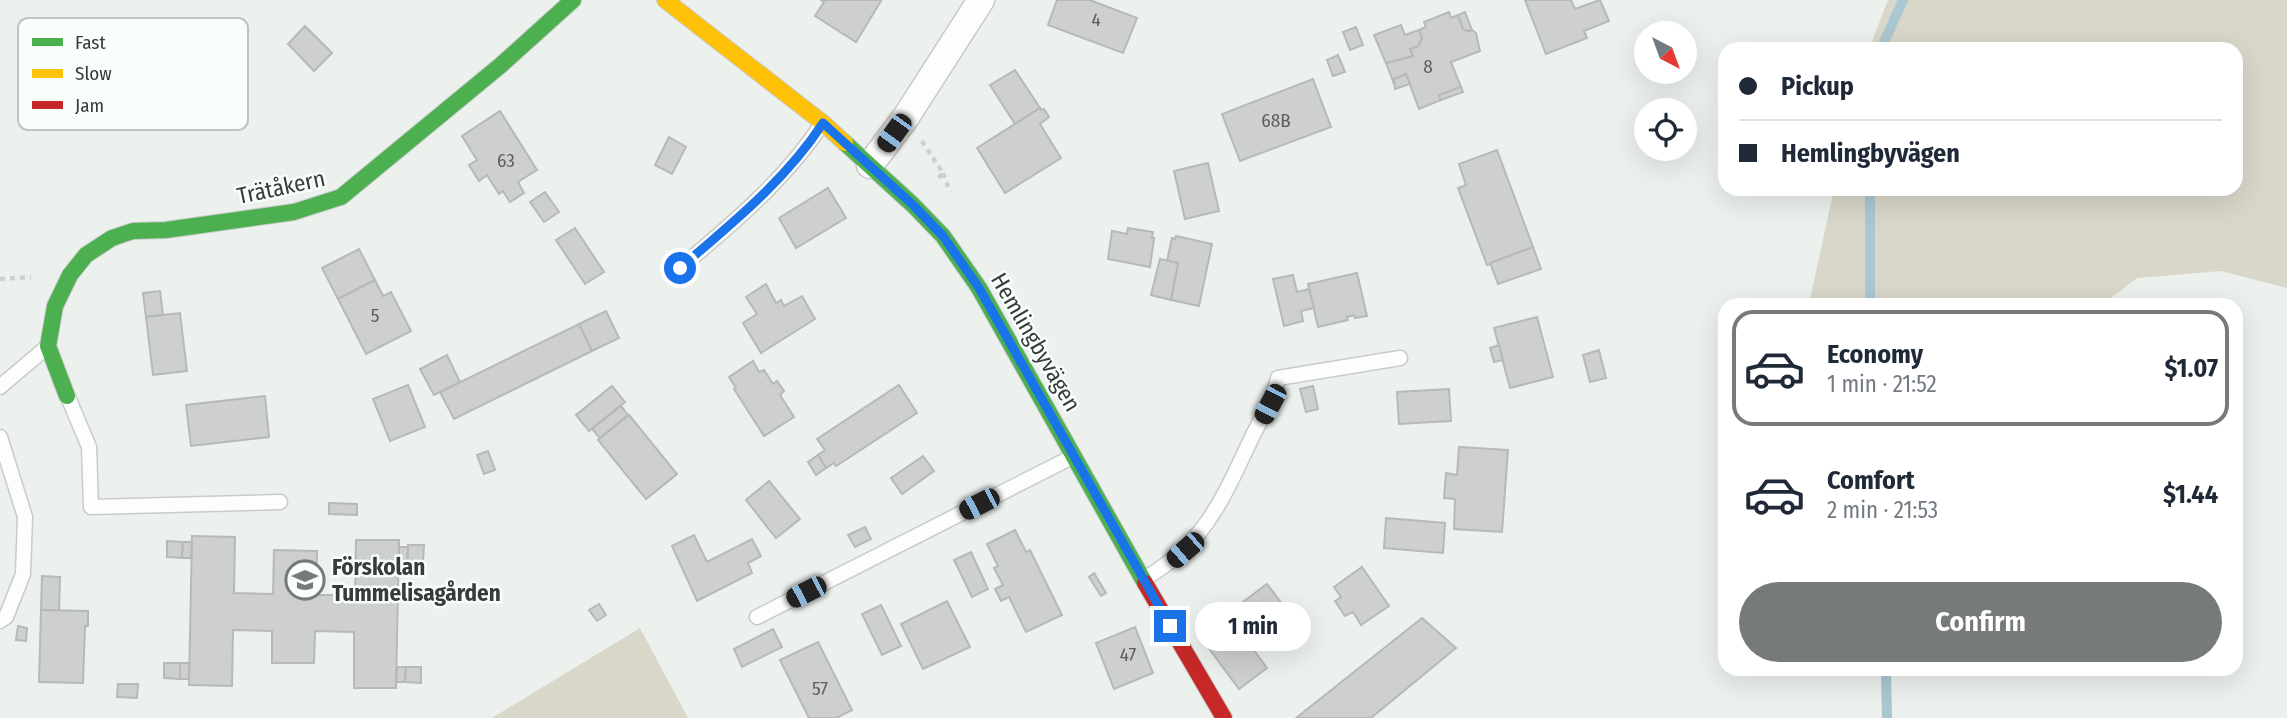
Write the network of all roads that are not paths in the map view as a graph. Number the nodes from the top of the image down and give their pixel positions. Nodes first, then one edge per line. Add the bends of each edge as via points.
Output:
1 (573, 0) edge
2 (666, 0) edge
3 (981, 0) edge
4 (823, 123) junction
5 (870, 165) junction
6 (680, 268) dead end
7 (48, 346) junction
8 (1399, 358) dead end
9 (0, 387) edge
10 (67, 396) joint
11 (0, 437) edge
12 (1075, 456) junction
13 (280, 502) dead end
14 (1143, 580) junction
15 (757, 617) dead end
16 (0, 621) edge
17 (1224, 718) edge

1 - 7 street, Trätåkern via 341,197 294,212 133,231 86,255 55,306
2 - 4 street, Hemlingbyvägen
3 - 5 street
4 - 5 street, Hemlingbyvägen
4 - 6 lane via 766,190
5 - 12 street, Hemlingbyvägen via 943,236 979,288
7 - 9 lane
7 - 10 street
8 - 14 lane via 1278,378 1230,487 1211,517 1185,550
10 - 13 lane via 89,447 91,507
11 - 16 lane via 25,517 23,574 6,617
12 - 14 street, Hemlingbyvägen
12 - 15 lane
14 - 17 street, Hemlingbyvägen

